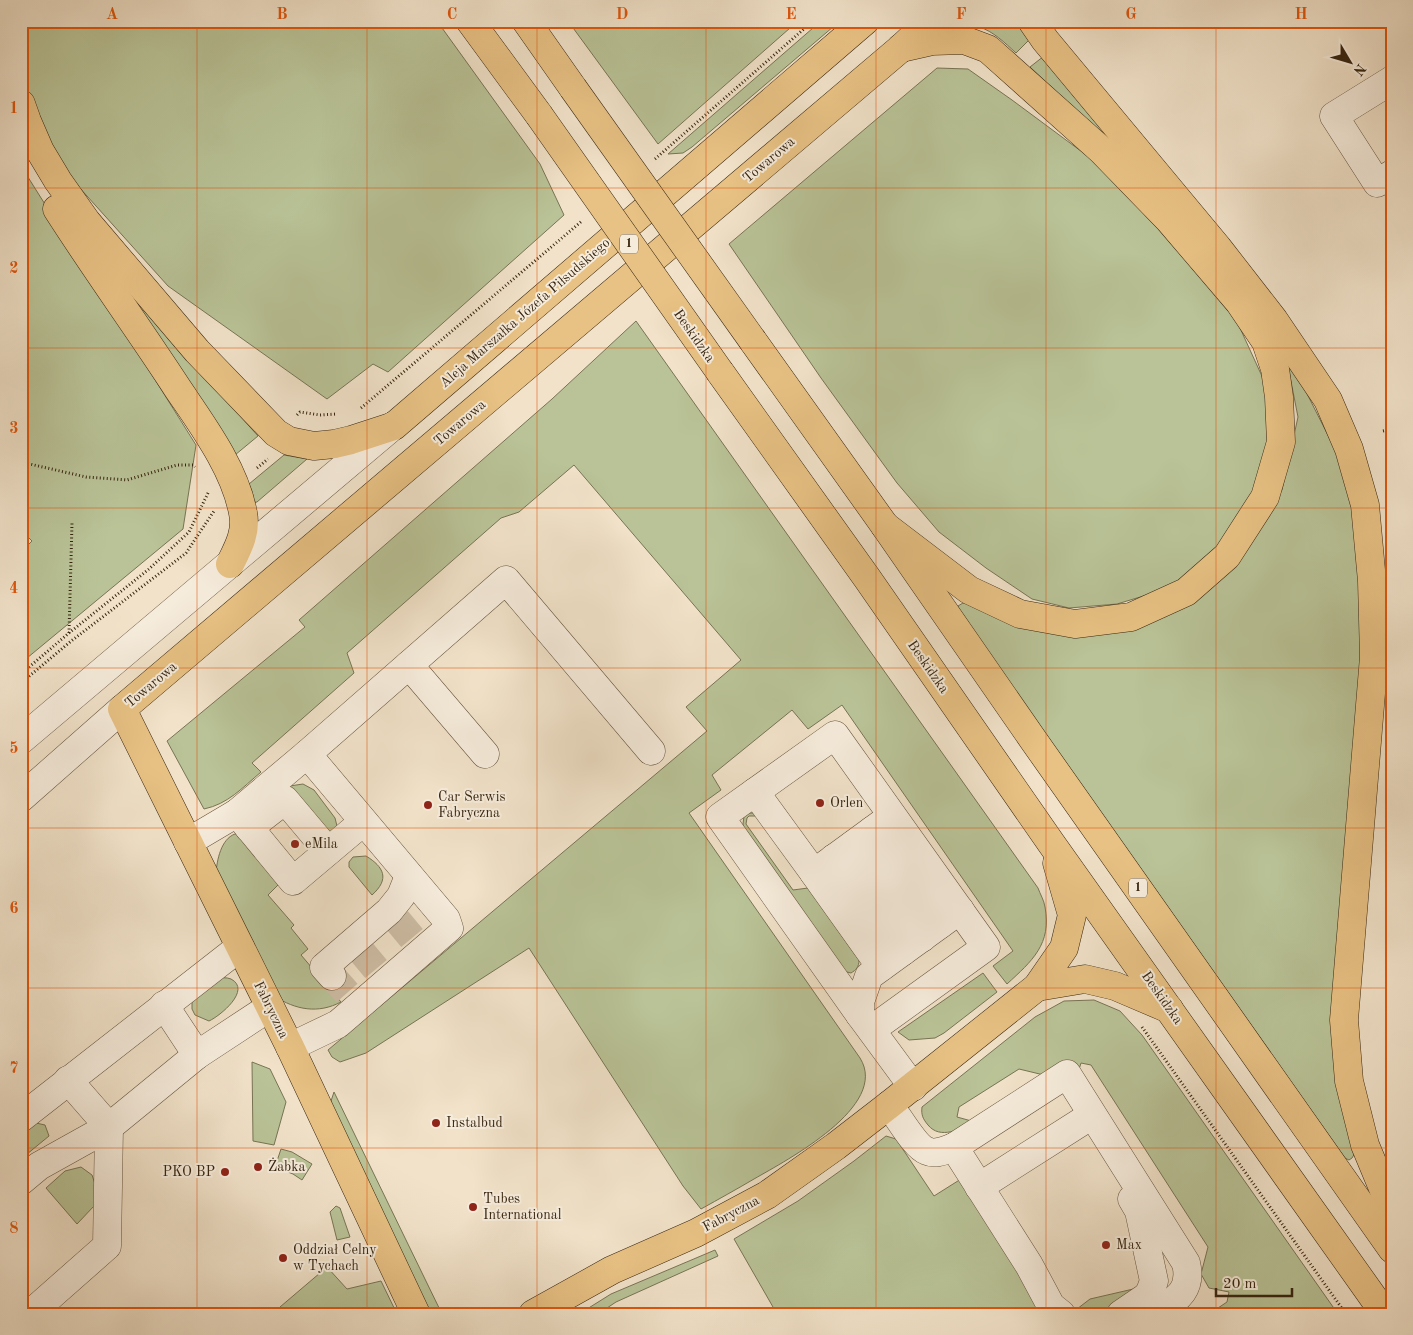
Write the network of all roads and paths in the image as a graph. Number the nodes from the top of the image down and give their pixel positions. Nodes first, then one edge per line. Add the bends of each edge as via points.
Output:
1 (470, 21) edge
2 (526, 21) edge
3 (813, 21) edge
4 (865, 21) edge
5 (930, 21) edge
6 (1032, 21) edge
7 (900, 49) junction
8 (1392, 80) edge
9 (21, 104) edge
10 (21, 150) edge
11 (649, 164) dead end
12 (1392, 174) edge
13 (589, 215) dead end
14 (355, 413) dead end
15 (338, 414) dead end
16 (320, 415) junction
17 (394, 426) junction
18 (1392, 429) edge
19 (1383, 431) dead end
20 (283, 437) junction
21 (21, 462) edge
22 (197, 471) dead end
23 (233, 480) junction
24 (205, 485) dead end
25 (209, 492) junction
26 (72, 523) dead end
27 (885, 526) junction
28 (230, 564) junction
29 (69, 633) junction
30 (409, 665) junction
31 (21, 674) edge
32 (21, 684) edge
33 (122, 709) junction
34 (21, 740) edge
35 (651, 751) dead end
36 (307, 754) junction
37 (485, 754) dead end
38 (756, 792) junction
39 (21, 798) edge
40 (243, 821) junction
41 (363, 822) junction
42 (188, 842) junction
43 (1051, 842) junction
44 (854, 844) junction
45 (328, 852) junction
46 (409, 876) junction
47 (398, 936) junction
48 (921, 938) junction
49 (240, 947) junction
50 (358, 974) junction
51 (1037, 987) junction
52 (164, 1005) junction
53 (270, 1007) junction
54 (1170, 1010) junction
55 (865, 1022) junction
56 (290, 1047) junction
57 (197, 1055) junction
58 (68, 1080) junction
59 (913, 1087) junction
60 (890, 1105) junction
61 (1092, 1115) junction
62 (21, 1118) edge
63 (109, 1127) junction
64 (954, 1147) junction
65 (21, 1181) edge
66 (979, 1187) junction
67 (1140, 1202) junction
68 (1392, 1210) edge
69 (1392, 1248) edge
70 (1029, 1264) junction
71 (30, 1314) edge
72 (416, 1314) edge
73 (533, 1314) edge
74 (1061, 1314) edge
75 (1076, 1314) edge
76 (1121, 1314) edge
77 (1154, 1314) edge
78 (1385, 1314) edge

1 - 43 main road, Beskidzka / 1, bridge
2 - 27 main road, 1, bridge
3 - 11 path
4 - 17 main road, Aleja Marszałka Józefa Piłsudskiego
5 - 7 main road
6 - 68 main road via 1274,320 1328,400 1349,449 1364,505 1372,581 1374,657 1344,1020 1349,1081 1365,1145
7 - 27 main road via 932,41 964,40 988,49 1102,150 1182,235 1239,302 1266,342 1275,369 1281,442 1265,496 1227,556 1186,592 1131,617 1075,624 1020,614 969,590
7 - 33 main road, Towarowa
8 - 12 street via 1334,116 1376,183
9 - 20 main road via 40,151 87,222 196,351
10 - 23 main road via 83,250 195,414
13 - 14 path
15 - 16 path
16 - 20 path
16 - 20 path via 300,412
17 - 20 main road via 351,440 314,446
17 - 28 street, Aleja Marszałka Józefa Piłsudskiego
18 - 19 path
20 - 23 path
21 - 22 path via 86,477 127,480 177,465 193,465
23 - 25 path
23 - 28 main road via 244,515 242,539
23 - 32 path via 186,553
24 - 25 path
25 - 29 path via 189,532 150,569
26 - 29 path
27 - 69 main road, 1
28 - 34 street
29 - 31 path
30 - 35 street via 506,580
30 - 36 street
30 - 37 street
33 - 39 street, Towarowa
33 - 42 main road, Fabryczna
36 - 40 street
36 - 41 street
38 - 44 street
38 - 44 street via 835,735
38 - 55 street via 720,817
40 - 42 street
40 - 45 street via 285,800
40 - 45 street via 293,881
41 - 45 street
41 - 46 street
42 - 49 main road, Fabryczna
43 - 51 main road via 1072,916 1064,948
43 - 54 main road, Beskidzka / 1
44 - 48 street
44 - 48 street
44 - 48 street
46 - 47 street via 401,896
46 - 47 street via 446,919 449,928
47 - 50 street
47 - 50 street
48 - 55 street via 869,976 860,1002
48 - 55 street via 986,948
49 - 52 street
49 - 53 main road, Fabryczna
50 - 56 street via 338,1024
51 - 54 main road via 1085,979 1115,986
51 - 59 main road, Fabryczna
52 - 57 street
52 - 58 street
53 - 56 main road, Fabryczna
53 - 57 street
54 - 78 main road, Beskidzka / 1
55 - 59 street
56 - 72 main road, Fabryczna
57 - 63 street
58 - 62 street
58 - 63 street
59 - 60 main road, Fabryczna
60 - 64 street via 918,1147 928,1152
60 - 73 main road, Fabryczna via 766,1195 696,1234 612,1270
61 - 64 street via 1067,1074
61 - 66 street
61 - 67 street via 1089,1131
63 - 65 street via 40,1166
63 - 71 street via 108,1246
64 - 66 street
66 - 70 street
67 - 76 street via 1139,1211 1154,1281 1146,1297
67 - 77 street via 1186,1264 1188,1272 1181,1295
70 - 74 street via 1051,1306
70 - 75 street via 1057,1299

